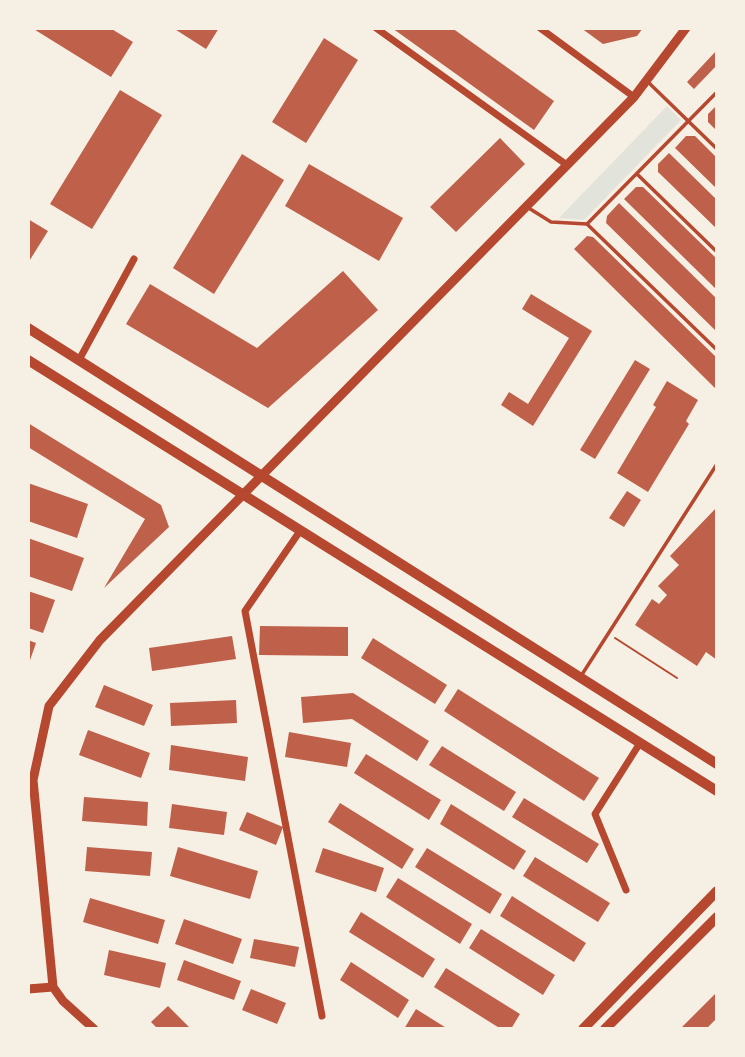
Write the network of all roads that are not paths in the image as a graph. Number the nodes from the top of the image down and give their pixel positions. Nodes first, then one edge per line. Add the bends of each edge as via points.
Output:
1 (376, 28) edge
2 (540, 28) edge
3 (685, 28) edge
4 (647, 80) junction
5 (717, 92) edge
6 (634, 97) junction
7 (688, 121) junction
8 (717, 149) edge
9 (567, 165) junction
10 (637, 174) junction
11 (526, 206) junction
12 (587, 224) junction
13 (717, 252) edge
14 (134, 259) dead end
15 (28, 328) edge
16 (717, 350) edge
17 (28, 360) edge
18 (79, 360) junction
19 (717, 464) edge
20 (259, 476) junction
21 (242, 493) junction
22 (300, 531) junction
23 (579, 678) junction
24 (640, 743) junction
25 (717, 764) edge
26 (717, 791) edge
27 (626, 890) dead end
28 (717, 891) edge
29 (717, 917) edge
30 (53, 987) junction
31 (28, 989) edge
32 (322, 1016) dead end
33 (94, 1029) edge
34 (583, 1029) edge
35 (605, 1029) edge

1 - 9 street
2 - 6 street
3 - 4 street
4 - 6 street
4 - 7 lane
5 - 7 lane
6 - 9 street
7 - 8 lane
7 - 10 lane
9 - 11 street
10 - 12 lane
10 - 13 lane
11 - 12 lane via 551,222
11 - 20 street
12 - 16 lane
14 - 18 street
15 - 18 main road
17 - 21 main road
18 - 20 main road
19 - 23 lane
20 - 21 street
20 - 23 main road
21 - 22 main road
21 - 30 street via 100,640 49,706 33,780
22 - 24 main road
22 - 32 street via 246,611
23 - 25 main road
24 - 26 main road
24 - 27 street via 595,814
28 - 34 main road
29 - 35 main road
30 - 31 street
30 - 33 street

